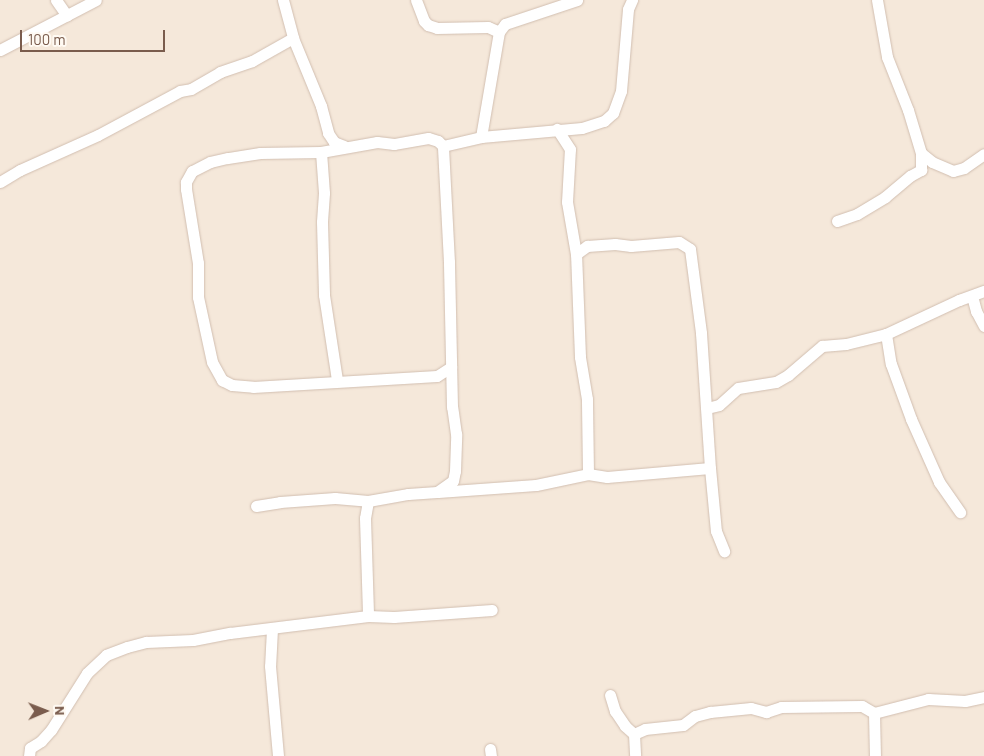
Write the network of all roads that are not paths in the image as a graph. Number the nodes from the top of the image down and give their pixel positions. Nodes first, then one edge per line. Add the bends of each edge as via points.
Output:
1 (56, 0) edge
2 (96, 0) edge
3 (283, 0) edge
4 (416, 0) edge
5 (540, 0) edge
6 (577, 0) edge
7 (632, 0) edge
8 (877, 0) edge
9 (544, 12) junction
10 (67, 16) junction
11 (499, 32) junction
12 (293, 38) junction
13 (0, 50) edge
14 (557, 129) junction
15 (482, 137) junction
16 (344, 146) junction
17 (443, 146) junction
18 (321, 152) junction
19 (921, 153) junction
20 (984, 154) edge
21 (0, 182) edge
22 (837, 221) dead end
23 (576, 254) junction
24 (984, 291) edge
25 (972, 296) junction
26 (984, 326) edge
27 (886, 334) junction
28 (451, 366) junction
29 (337, 380) junction
30 (707, 408) junction
31 (710, 468) junction
32 (588, 474) junction
33 (437, 492) junction
34 (368, 501) junction
35 (256, 506) dead end
36 (960, 512) dead end
37 (724, 551) dead end
38 (492, 610) dead end
39 (368, 616) junction
40 (272, 629) junction
41 (610, 694) dead end
42 (984, 697) edge
43 (874, 713) junction
44 (634, 734) junction
45 (29, 756) edge
46 (278, 756) edge
47 (635, 756) edge
48 (875, 756) edge

1 - 10 street
2 - 10 street
3 - 12 street
4 - 11 street via 428,26 488,28
5 - 9 street
6 - 9 street
7 - 14 street via 628,9 621,91 613,113 595,125
8 - 19 street via 887,57
9 - 11 street via 505,24
10 - 13 street
11 - 15 street
12 - 16 street via 321,106 328,133 334,142
12 - 21 street via 252,62 220,72 191,89 180,91
14 - 15 street
14 - 23 street via 570,149 567,202
15 - 17 street
16 - 17 street via 376,142 394,144 428,138
16 - 18 street
17 - 28 street via 450,262
18 - 29 street via 324,295
18 - 29 street via 260,154 210,162 192,171 186,189 198,263 197,290 202,323 218,375 232,385 253,387
19 - 20 street via 953,171 964,168
19 - 22 street via 922,170 885,197
23 - 30 street via 587,246 615,244 679,242 690,249
23 - 32 street via 580,357 587,399
24 - 25 street
25 - 26 street
25 - 27 street
27 - 30 street via 822,346 788,376 776,382 738,388 719,405
27 - 36 street via 891,364 912,419 940,482
28 - 29 street via 436,376
28 - 33 street via 455,472 453,481
30 - 31 street
31 - 32 street via 607,477
31 - 37 street via 716,531
32 - 33 street via 536,485
33 - 34 street
34 - 35 street via 335,498
34 - 39 street via 365,518
38 - 39 street
39 - 40 street
40 - 45 street via 135,644 106,655 82,679 51,730 30,748
40 - 46 street via 270,666
41 - 44 street via 615,711
42 - 43 street via 965,701 928,699
43 - 44 street via 862,706 781,707 766,712 752,708 710,712 695,716 683,725 645,729
43 - 48 street
44 - 47 street

